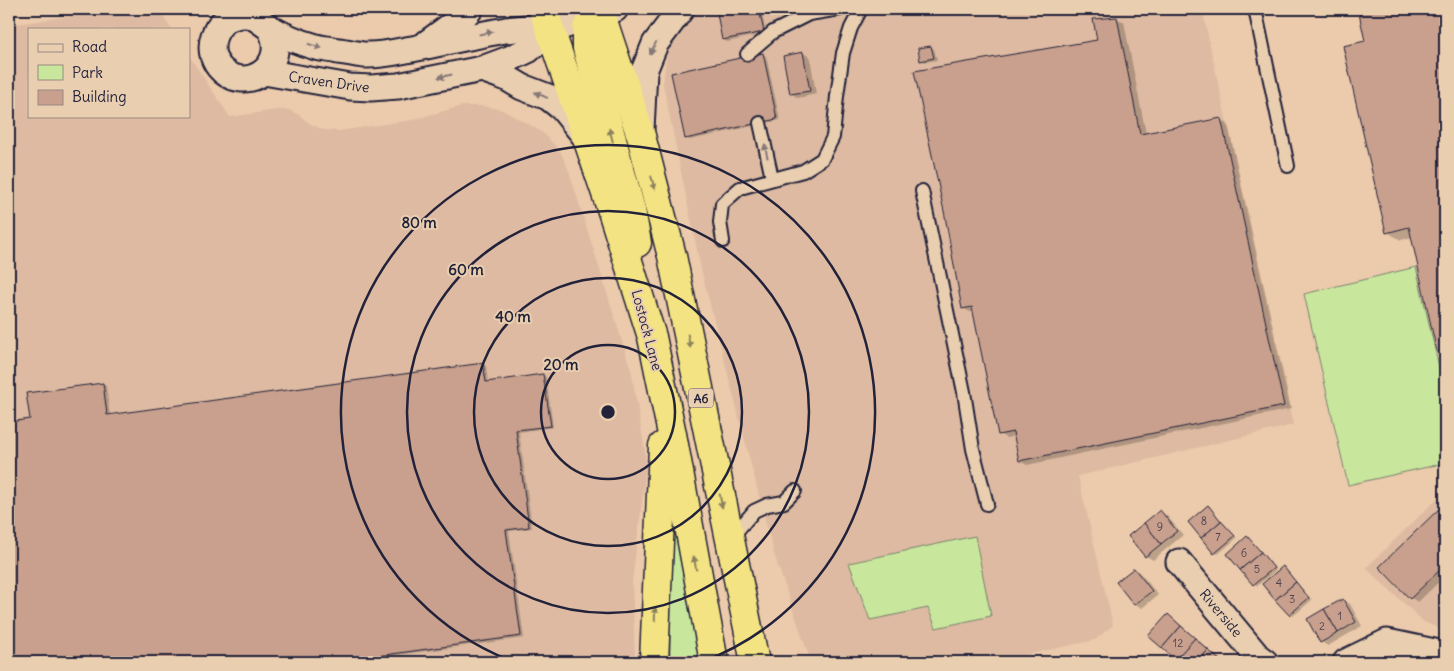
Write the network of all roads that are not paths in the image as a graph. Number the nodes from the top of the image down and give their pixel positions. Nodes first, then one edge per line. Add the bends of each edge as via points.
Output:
1 (470, 9) edge
2 (681, 9) edge
3 (840, 9) edge
4 (861, 9) edge
5 (1255, 9) edge
6 (605, 10) edge
7 (227, 14) edge
8 (553, 16) edge
9 (270, 28) junction
10 (421, 47) junction
11 (747, 54) dead end
12 (482, 68) junction
13 (264, 72) junction
14 (760, 123) dead end
15 (641, 136) junction
16 (588, 140) junction
17 (1288, 166) dead end
18 (772, 178) junction
19 (922, 191) dead end
20 (723, 240) dead end
21 (652, 337) junction
22 (665, 402) junction
23 (795, 491) dead end
24 (987, 504) dead end
25 (729, 540) junction
26 (1179, 562) dead end
27 (1445, 656) edge
28 (654, 662) edge
29 (714, 662) edge
30 (755, 662) edge
31 (1265, 662) edge
32 (1346, 662) edge

1 - 10 street
2 -> 15 street via 655,44 644,71
3 - 11 lane via 809,14 773,32
4 - 18 lane via 844,53 833,137 822,159 803,171
5 - 17 lane
6 - 8 street
6 - 15 highway, A6
21 -> 6 highway via 631,210 587,48 587,28
7 - 9 street via 257,18
7 - 13 street via 212,41 216,63 230,76 240,79
10 -> 8 street via 525,28
8 - 12 street, Craven Drive via 528,50
8 - 16 highway, Lostock Lane
9 -> 10 street via 316,47 365,55
9 - 13 street via 276,50 273,61
12 -> 13 street, Craven Drive via 398,86 371,88
16 -> 12 street via 562,108 548,97
18 -> 14 lane
15 -> 25 highway, A6 via 672,256
16 - 21 highway, Lostock Lane
18 - 20 lane via 740,188 722,204
19 - 24 lane via 973,449
21 - 22 highway, Lostock Lane
28 -> 22 highway
29 -> 22 highway, Lostock Lane
23 - 25 lane via 784,502 754,511
25 - 30 highway, A6
26 - 31 street, Riverside
27 - 32 street via 1387,642

